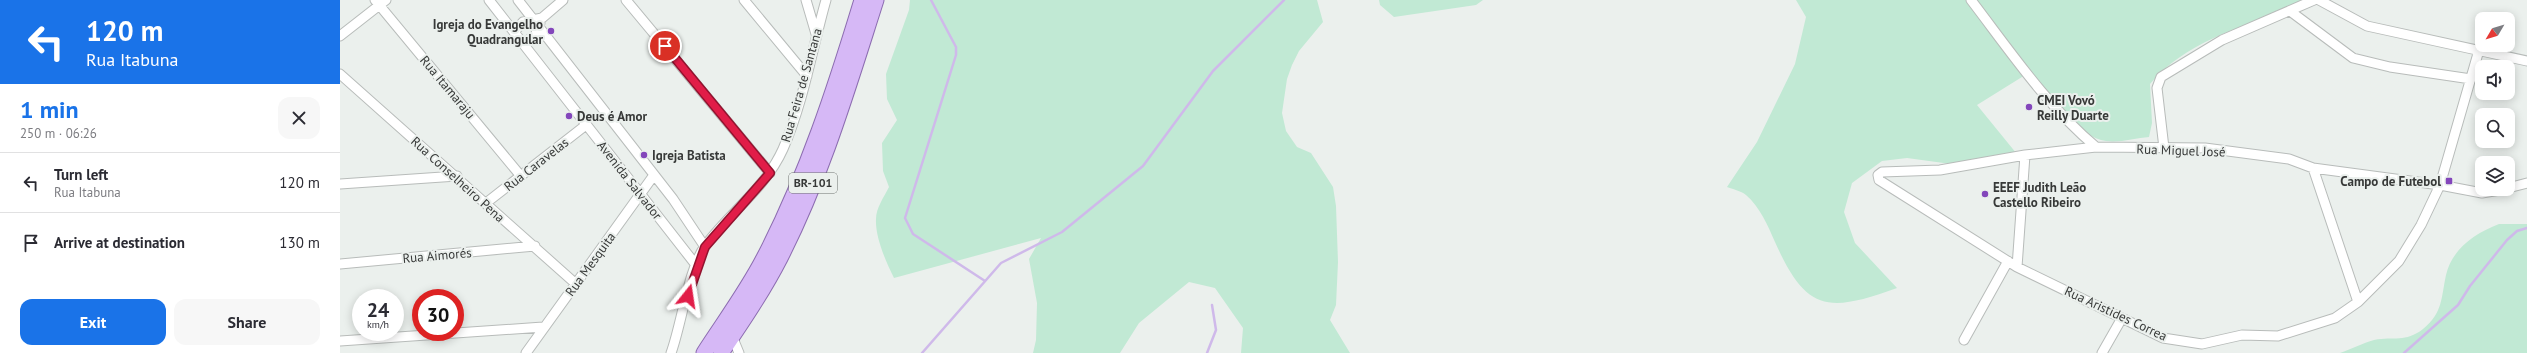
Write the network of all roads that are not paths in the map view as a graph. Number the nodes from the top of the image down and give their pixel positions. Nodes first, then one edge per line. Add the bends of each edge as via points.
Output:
1 (490, 0) edge
2 (518, 0) edge
3 (564, 0) edge
4 (626, 0) edge
5 (744, 0) edge
6 (806, 0) edge
7 (826, 0) edge
8 (862, 0) edge
9 (876, 0) edge
10 (1971, 0) edge
11 (2314, 0) edge
12 (2319, 0) edge
13 (380, 2) edge
14 (2290, 11) junction
15 (538, 21) junction
16 (514, 32) junction
17 (816, 34) junction
18 (340, 36) edge
19 (523, 43) junction
20 (2475, 49) edge
21 (2478, 52) edge
22 (2488, 52) edge
23 (2527, 61) edge
24 (340, 74) edge
25 (807, 76) junction
26 (2471, 79) junction
27 (586, 125) junction
28 (2096, 147) junction
29 (2164, 148) junction
30 (2025, 155) junction
31 (2314, 168) junction
32 (770, 173) junction
33 (520, 175) junction
34 (654, 175) junction
35 (1878, 175) joint
36 (457, 176) junction
37 (2527, 183) edge
38 (340, 184) edge
39 (2440, 185) junction
40 (2515, 187) edge
41 (2475, 192) edge
42 (640, 193) junction
43 (486, 203) junction
44 (535, 246) junction
45 (705, 247) junction
46 (2008, 261) junction
47 (340, 264) edge
48 (696, 266) junction
49 (2017, 267) junction
50 (576, 284) junction
51 (2358, 302) junction
52 (2122, 318) junction
53 (544, 326) junction
54 (732, 336) junction
55 (1964, 340) dead end
56 (340, 341) edge
57 (2202, 348) edge
58 (526, 353) edge
59 (671, 353) edge
60 (704, 353) edge
61 (721, 353) edge
62 (739, 353) edge
63 (2102, 353) edge

1 - 16 street, Avenida Salvador
2 - 15 street, Avenida Salvador
3 - 15 street
4 - 32 street
5 - 25 street
6 - 17 street
7 - 17 street, Rua Feira de Santana
8 - 60 main road, BR-101 via 831,103 793,198 763,260
9 - 54 main road, BR-101 via 829,144 796,224 779,260
10 - 28 street via 2038,88 2073,128
11 - 14 street
12 - 20 street via 2367,26
13 - 18 street
13 - 33 street, Rua Itamaraju
14 - 26 street via 2353,58 2390,67
14 - 29 street via 2222,40 2161,77 2157,88
15 - 16 street via 523,22
15 - 19 street via 536,36
15 - 34 street, Avenida Salvador
16 - 19 street, Avenida Salvador
17 - 25 street, Rua Feira de Santana
19 - 27 street, Avenida Salvador
21 - 26 street, Rua Aristides Correa
22 - 23 street
24 - 36 street, Rua Conselheiro Pena
25 - 32 street, Rua Feira de Santana via 783,149
26 - 39 street, Rua Aristides Correa
27 - 33 street, Rua Caravelas
27 - 42 street, Avenida Salvador
28 - 29 street, Rua Miguel José
28 - 30 street, Rua Miguel José
29 - 31 street, Rua Miguel José via 2205,148 2289,160
30 - 35 street, Rua Miguel José via 1940,170 1882,172
30 - 49 street
31 - 39 street, Rua Miguel José
31 - 51 street
32 - 45 street, Rua Feira de Santana
33 - 43 street, Rua Caravelas
34 - 42 street, Rua Mesquita
34 - 45 street, Avenida Salvador
35 - 46 street, Rua Aristides Correa via 1879,180
36 - 38 street
36 - 43 street, Rua Conselheiro Pena
37 - 40 street, Rua Miguel José
39 - 41 street, Rua Miguel José
39 - 51 street, Rua Aristides Correa via 2421,225 2399,261
42 - 48 street, Avenida Salvador
42 - 50 street, Rua Mesquita
43 - 44 street, Rua Conselheiro Pena
44 - 47 street, Rua Aimorés
44 - 50 street, Rua Conselheiro Pena
45 - 48 street, Rua Feira de Santana
46 - 49 street, Rua Aristides Correa
46 - 55 street
48 - 59 street, Rua Feira de Santana
49 - 52 street, Rua Aristides Correa
50 - 53 street, Rua Mesquita
51 - 57 street, Rua Aristides Correa via 2335,318 2278,336 2242,335
52 - 57 street, Rua Aristides Correa via 2163,338
52 - 63 street
53 - 56 street
53 - 58 street, Rua Mesquita
54 - 61 main road, BR-101
54 - 62 street

